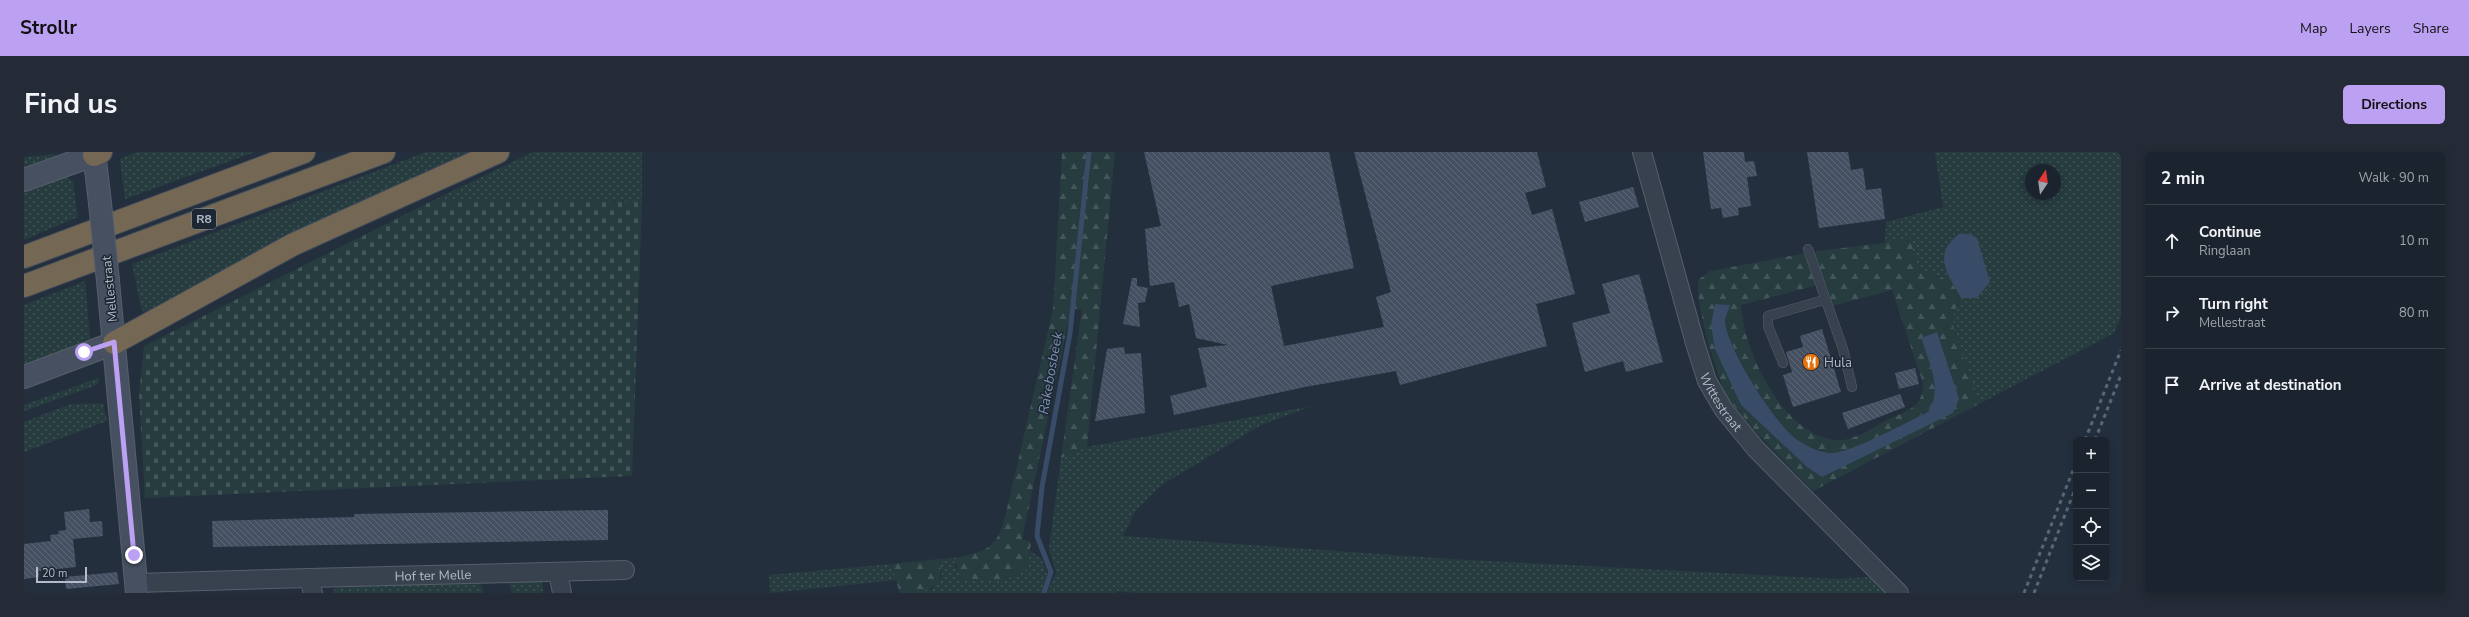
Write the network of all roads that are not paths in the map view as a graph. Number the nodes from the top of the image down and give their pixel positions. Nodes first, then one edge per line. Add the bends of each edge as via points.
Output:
1 (304, 152) edge
2 (384, 152) edge
3 (498, 152) edge
4 (1642, 152) edge
5 (96, 153) edge
6 (24, 180) edge
7 (1808, 248) dead end
8 (24, 257) edge
9 (24, 286) edge
10 (1824, 300) junction
11 (114, 342) junction
12 (1783, 363) dead end
13 (24, 377) edge
14 (1852, 387) dead end
15 (625, 570) dead end
16 (558, 572) junction
17 (311, 585) edge
18 (137, 588) edge
19 (562, 593) edge
20 (1899, 593) edge

1 - 8 highway, R8
2 - 9 highway, R8
3 - 11 highway via 294,244
4 - 20 street, Wittestraat via 1707,381 1724,410 1756,449
5 - 6 street
5 - 11 street, Mellestraat, bridge
7 - 10 lane
10 - 12 lane via 1768,316 1768,326
10 - 14 lane via 1843,349
11 - 13 street
11 - 18 street, Mellestraat
15 - 16 street, Hof ter Melle
16 - 17 street, Hof ter Melle
16 - 19 street
17 - 18 street, Hof ter Melle

